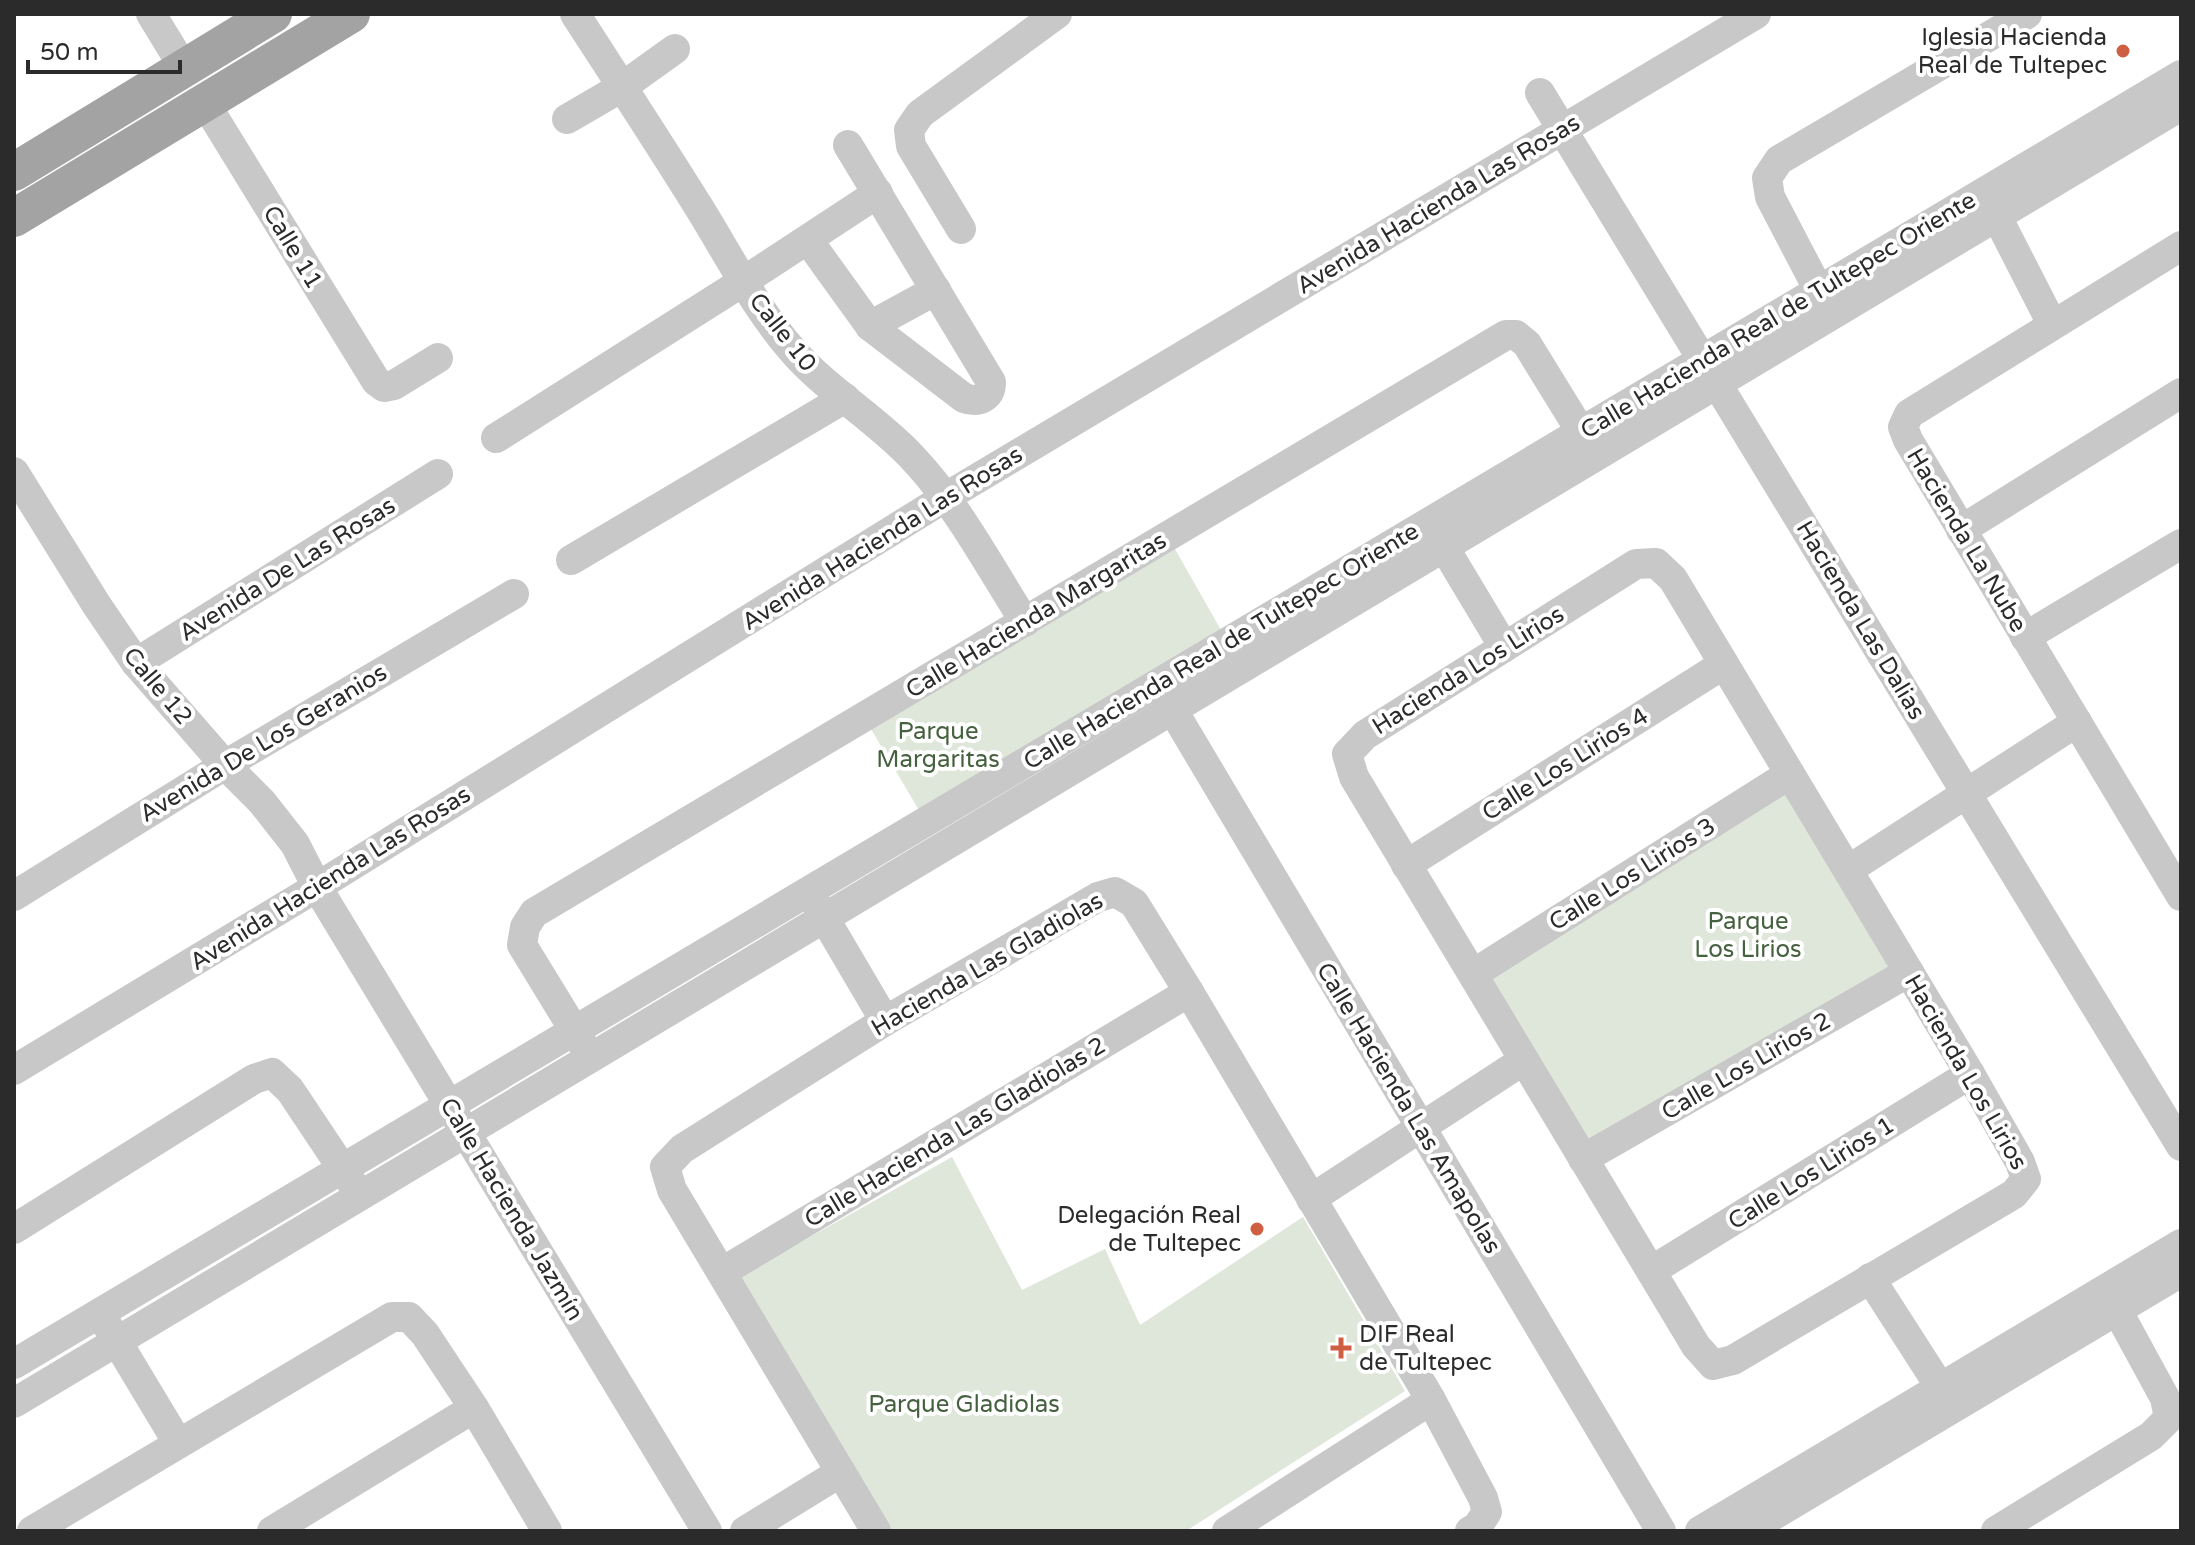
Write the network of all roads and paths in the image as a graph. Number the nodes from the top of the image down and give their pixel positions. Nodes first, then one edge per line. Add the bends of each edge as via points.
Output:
1 (151, 14) edge
2 (273, 14) edge
3 (351, 14) edge
4 (575, 14) edge
5 (1057, 14) edge
6 (1756, 14) edge
7 (2027, 14) edge
8 (675, 49) dead end
9 (184, 68) junction
10 (2181, 75) edge
11 (622, 87) junction
12 (1540, 93) dead end
13 (205, 103) junction
14 (2181, 106) edge
15 (2142, 114) junction
16 (567, 119) dead end
17 (1562, 130) junction
18 (848, 145) dead end
19 (14, 172) edge
20 (878, 193) junction
21 (1990, 204) junction
22 (14, 218) edge
23 (961, 229) dead end
24 (808, 240) junction
25 (2181, 246) edge
26 (744, 281) junction
27 (936, 290) junction
28 (1826, 303) junction
29 (2052, 324) junction
30 (870, 326) junction
31 (438, 358) dead end
32 (1710, 372) junction
33 (2181, 393) edge
34 (845, 398) junction
35 (496, 438) dead end
36 (1589, 444) junction
37 (14, 472) edge
38 (438, 474) dead end
39 (946, 497) junction
40 (1961, 530) junction
41 (1437, 534) junction
42 (2181, 544) edge
43 (571, 560) dead end
44 (514, 594) dead end
45 (1025, 622) junction
46 (2025, 637) junction
47 (1504, 647) junction
48 (136, 663) junction
49 (1724, 664) junction
50 (1157, 684) junction
51 (1172, 710) junction
52 (2077, 722) junction
53 (225, 765) junction
54 (1790, 774) junction
55 (1966, 793) junction
56 (1406, 865) junction
57 (1848, 870) junction
58 (317, 887) junction
59 (808, 891) junction
60 (14, 896) edge
61 (2181, 896) edge
62 (824, 918) junction
63 (1909, 972) junction
64 (1473, 974) junction
65 (1189, 992) junction
66 (885, 1021) junction
67 (574, 1030) junction
68 (590, 1058) junction
69 (1524, 1060) junction
70 (14, 1070) edge
71 (1970, 1074) junction
72 (449, 1105) junction
73 (1420, 1127) junction
74 (466, 1133) junction
75 (2181, 1146) edge
76 (1583, 1159) junction
77 (342, 1168) junction
78 (361, 1195) junction
79 (1311, 1199) junction
80 (14, 1229) edge
81 (2181, 1244) edge
82 (1651, 1271) junction
83 (722, 1272) junction
84 (2181, 1272) edge
85 (1870, 1278) junction
86 (2117, 1310) junction
87 (99, 1312) junction
88 (117, 1341) junction
89 (14, 1364) edge
90 (1947, 1398) junction
91 (1431, 1400) junction
92 (14, 1403) edge
93 (474, 1408) junction
94 (178, 1443) junction
95 (841, 1472) junction
96 (32, 1531) edge
97 (272, 1531) edge
98 (547, 1531) edge
99 (707, 1531) edge
100 (745, 1531) edge
101 (876, 1531) edge
102 (1227, 1531) edge
103 (1470, 1531) edge
104 (1661, 1531) edge
105 (1700, 1531) edge
106 (1747, 1531) edge
107 (1996, 1531) edge

1 - 9 street
2 - 9 main road
3 - 13 main road
4 - 11 street, Calle 10
5 - 23 street via 920,114 909,130 911,146
6 - 17 street, Avenida Hacienda Las Rosas
7 - 28 street via 1779,160 1767,178 1770,197
8 - 11 street
9 - 19 main road
10 - 15 street, Calle Hacienda Real de Tultepec Oriente
11 - 16 street
11 - 26 street, Calle 10
12 - 17 street, Hacienda Las Dalias
13 - 22 main road
13 - 31 street, Calle 11 via 376,381 384,387 394,385
14 - 15 street
15 - 21 street, Calle Hacienda Real de Tultepec Oriente
17 - 32 street, Hacienda Las Dalias
17 - 39 street, Avenida Hacienda Las Rosas
18 - 20 street
20 - 24 street
20 - 27 street
21 - 28 street, Calle Hacienda Real de Tultepec Oriente
21 - 29 street
24 - 26 street
24 - 30 street
25 - 29 street, Hacienda La Nube
26 - 34 street, Calle 10 via 793,351
26 - 35 street
27 - 30 street
27 - 30 street via 991,382 988,396 964,398
28 - 32 street, Calle Hacienda Real de Tultepec Oriente
29 - 40 street, Hacienda La Nube via 1909,414 1903,427
32 - 36 street, Calle Hacienda Real de Tultepec Oriente
32 - 55 street, Hacienda Las Dalias
33 - 40 street
34 - 39 street, Calle 10 via 895,440
34 - 43 street
36 - 41 street, Calle Hacienda Real de Tultepec Oriente
36 - 45 street, Calle Hacienda Margaritas via 1527,344 1506,335
37 - 48 street, Calle 12
38 - 48 street, Avenida De Las Rosas
39 - 45 street, Calle 10
39 - 58 street, Avenida Hacienda Las Rosas
40 - 46 street, Hacienda La Nube
41 - 47 street
41 - 50 street, Calle Hacienda Real de Tultepec Oriente
41 - 51 street
42 - 46 street
44 - 53 street, Avenida De Los Geranios
45 - 67 street, Calle Hacienda Margaritas via 534,913 522,945
46 - 52 street, Hacienda La Nube
47 - 49 street, Hacienda Los Lirios via 1636,564 1656,563 1673,579
47 - 56 street, Hacienda Los Lirios via 1365,735 1347,754 1354,777
48 - 53 street, Calle 12
49 - 54 street, Hacienda Los Lirios
49 - 56 street, Calle Los Lirios 4
50 - 51 street, Calle Hacienda Las Amapolas
50 - 59 street, Calle Hacienda Real de Tultepec Oriente
51 - 62 street
51 - 73 street, Calle Hacienda Las Amapolas
52 - 55 street
52 - 61 street, Hacienda La Nube
53 - 58 street, Calle 12 via 295,844
53 - 60 street, Avenida De Los Geranios
54 - 57 street, Hacienda Los Lirios
54 - 64 street, Calle Los Lirios 3
55 - 57 street
55 - 75 street, Hacienda Las Dalias
56 - 64 street, Hacienda Los Lirios
57 - 63 street, Hacienda Los Lirios
58 - 70 street, Avenida Hacienda Las Rosas
58 - 72 street, Calle Hacienda Jazmín
59 - 62 street
59 - 67 street, Calle Hacienda Real de Tultepec Oriente
62 - 66 street
62 - 68 street
63 - 71 street, Hacienda Los Lirios
63 - 76 street, Calle Los Lirios 2
64 - 69 street, Hacienda Los Lirios
65 - 66 street, Hacienda Las Gladiolas via 1134,903 1115,892
65 - 79 street, Hacienda Las Gladiolas
65 - 83 street, Calle Hacienda Las Gladiolas 2
66 - 83 street, Hacienda Las Gladiolas via 682,1149 665,1167 672,1190
67 - 68 street, Calle Hacienda Margaritas
67 - 72 street, Calle Hacienda Real de Tultepec Oriente
68 - 74 street
69 - 73 street
69 - 76 street, Hacienda Los Lirios
71 - 82 street, Calle Los Lirios 1
71 - 85 street, Hacienda Los Lirios via 2026,1179 2014,1194
72 - 74 street, Calle Hacienda Jazmín
72 - 77 street, Calle Hacienda Real de Tultepec Oriente
73 - 79 street
73 - 104 street, Calle Hacienda Las Amapolas
74 - 78 street
74 - 99 street, Calle Hacienda Jazmín
76 - 82 street, Hacienda Los Lirios
77 - 78 street
77 - 80 street via 290,1090 272,1073 254,1079
77 - 87 street, Calle Hacienda Real de Tultepec Oriente
78 - 88 street
79 - 91 street, Hacienda Las Gladiolas
81 - 90 street
82 - 85 street, Hacienda Los Lirios via 1713,1365 1733,1360
83 - 95 street, Hacienda Las Gladiolas
84 - 86 street
85 - 90 street
86 - 90 street
86 - 107 street via 2165,1398 2169,1418 2151,1436
87 - 88 street
87 - 89 street, Calle Hacienda Real de Tultepec Oriente
88 - 92 street
88 - 94 street
90 - 105 street
90 - 106 street
91 - 102 street
91 - 103 street, Hacienda Las Gladiolas via 1483,1498 1487,1512
93 - 94 street via 425,1334 409,1317 392,1317
93 - 97 street
93 - 98 street
94 - 96 street
95 - 100 street
95 - 101 street, Hacienda Las Gladiolas

